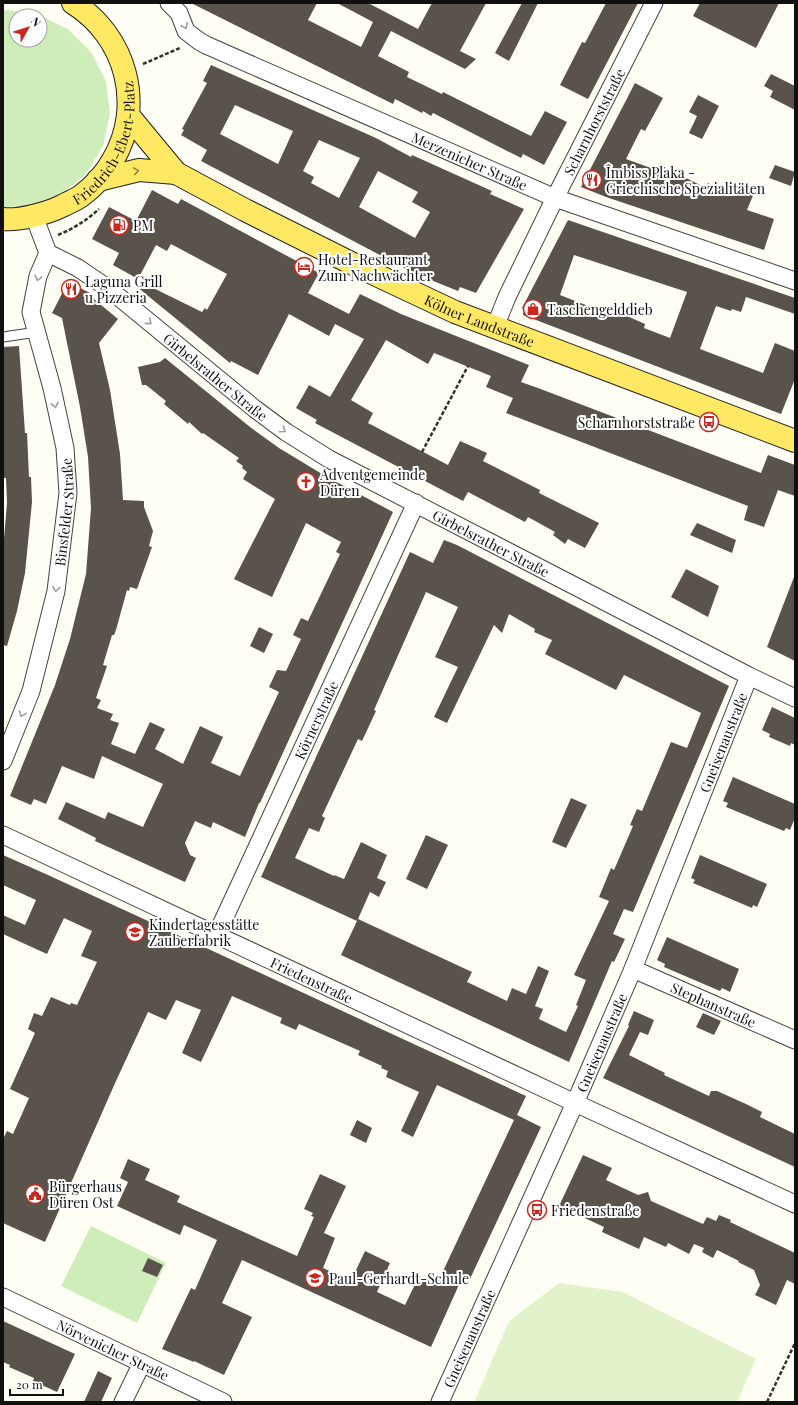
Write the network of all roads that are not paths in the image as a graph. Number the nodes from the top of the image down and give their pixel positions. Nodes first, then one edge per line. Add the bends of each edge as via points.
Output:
1 (169, 3) edge
2 (654, 3) edge
3 (78, 4) edge
4 (128, 115) junction
5 (176, 173) junction
6 (98, 180) junction
7 (555, 198) junction
8 (34, 216) junction
9 (3, 219) edge
10 (48, 253) junction
11 (795, 280) edge
12 (495, 327) junction
13 (37, 332) junction
14 (3, 337) edge
15 (795, 441) edge
16 (416, 503) junction
17 (749, 676) junction
18 (795, 698) edge
19 (3, 760) edge
20 (3, 835) edge
21 (216, 936) junction
22 (633, 969) junction
23 (795, 1040) edge
24 (575, 1104) junction
25 (795, 1204) edge
26 (3, 1297) edge
27 (142, 1363) junction
28 (123, 1402) edge
29 (223, 1402) edge
30 (440, 1402) edge

1 -> 7 street, Merzenicher Straße via 179,13 186,31 202,42
2 - 7 street, Scharnhorststraße
3 - 4 main road, Friedrich-Ebert-Platz via 103,29 121,58 128,88
4 - 5 main road, Kölner Landstraße
4 - 6 main road, Friedrich-Ebert-Platz via 123,138 113,161
6 -> 5 main road, Kölner Landstraße via 139,170
5 - 12 main road, Kölner Landstraße via 353,264 455,312
6 - 8 main road, Friedrich-Ebert-Platz via 80,196 55,210
7 - 11 street, Merzenicher Straße
7 - 12 street, Scharnhorststraße
8 - 9 main road, Friedrich-Ebert-Platz
8 - 10 street
10 -> 13 street, Binsfelder Straße via 38,276 31,312
10 -> 16 street, Girbelsrather Straße via 109,288 286,432 329,459
12 - 15 main road, Kölner Landstraße
13 - 14 lane
13 -> 19 street, Binsfelder Straße via 64,448 68,493 56,591 31,691
16 - 17 street, Girbelsrather Straße
16 - 21 street, Körnerstraße
17 - 18 street, Girbelsrather Straße
17 - 22 street, Gneisenaustraße
20 - 21 street, Friedenstraße
21 - 24 street, Friedenstraße
22 - 23 street, Stephanstraße
22 - 24 street, Gneisenaustraße
24 - 25 street, Friedenstraße
24 - 30 street, Gneisenaustraße
26 - 27 street, Nörvenicher Straße
27 - 28 street
27 - 29 street, Nörvenicher Straße

